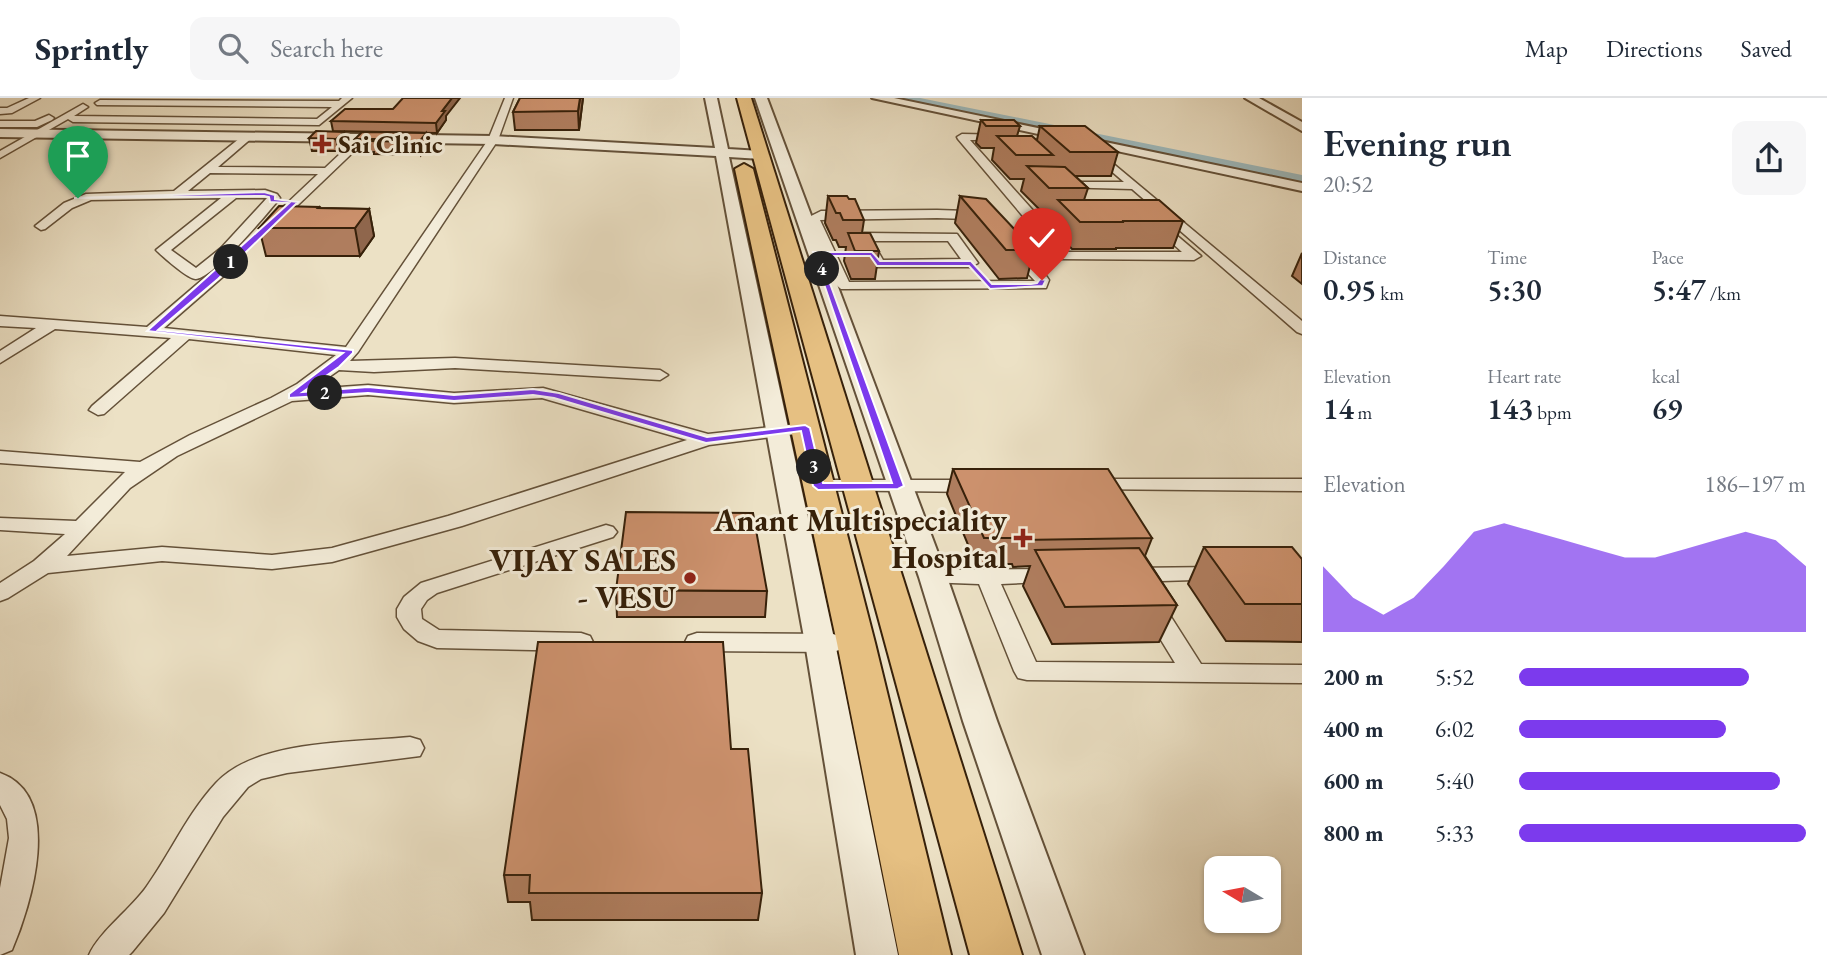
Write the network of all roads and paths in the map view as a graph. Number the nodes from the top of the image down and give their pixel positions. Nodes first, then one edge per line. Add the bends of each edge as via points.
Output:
1 (33, 98) edge
2 (509, 98) edge
3 (710, 98) edge
4 (725, 98) edge
5 (744, 98) edge
6 (761, 98) edge
7 (878, 98) edge
8 (920, 98) edge
9 (1251, 98) edge
10 (1265, 98) edge
11 (102, 99) edge
12 (178, 101) edge
13 (234, 101) edge
14 (287, 101) edge
15 (344, 101) edge
16 (86, 111) junction
17 (3, 112) edge
18 (161, 112) junction
19 (218, 112) junction
20 (273, 113) junction
21 (331, 113) junction
22 (73, 119) junction
23 (1302, 119) edge
24 (149, 120) junction
25 (207, 120) junction
26 (262, 121) junction
27 (0, 124) edge
28 (1302, 127) edge
29 (1011, 132) junction
30 (0, 133) edge
31 (43, 134) junction
32 (126, 135) junction
33 (186, 135) junction
34 (246, 136) junction
35 (363, 138) junction
36 (493, 140) junction
37 (1028, 145) edge
38 (1097, 145) junction
39 (741, 154) junction
40 (0, 155) edge
41 (207, 170) junction
42 (327, 172) junction
43 (1049, 172) edge
44 (1302, 174) edge
45 (1063, 183) junction
46 (1135, 186) junction
47 (1302, 187) edge
48 (233, 194) junction
49 (176, 195) junction
50 (272, 201) junction
51 (295, 202) junction
52 (937, 214) junction
53 (851, 215) junction
54 (1035, 219) junction
55 (1143, 220) edge
56 (41, 226) dead end
57 (952, 237) junction
58 (830, 250) junction
59 (869, 251) junction
60 (971, 264) junction
61 (990, 286) junction
62 (891, 287) junction
63 (4, 324) edge
64 (52, 324) junction
65 (1302, 329) edge
66 (151, 331) junction
67 (185, 334) junction
68 (0, 358) edge
69 (343, 358) junction
70 (660, 375) dead end
71 (292, 396) junction
72 (98, 410) dead end
73 (791, 429) junction
74 (706, 440) junction
75 (0, 457) edge
76 (144, 468) junction
77 (996, 485) edge
78 (1065, 485) edge
79 (1302, 485) edge
80 (818, 486) junction
81 (860, 486) junction
82 (898, 486) junction
83 (0, 524) edge
84 (81, 528) junction
85 (606, 532) dead end
86 (43, 566) junction
87 (1244, 574) edge
88 (1133, 575) junction
89 (1080, 576) edge
90 (1107, 576) edge
91 (933, 577) junction
92 (987, 577) junction
93 (0, 593) edge
94 (601, 642) edge
95 (670, 642) edge
96 (820, 643) junction
97 (856, 643) junction
98 (1194, 673) junction
99 (1302, 674) edge
100 (410, 748) dead end
101 (0, 785) edge
102 (0, 939) edge
103 (106, 955) edge
104 (877, 955) edge
105 (925, 955) edge
106 (996, 955) edge
107 (1063, 955) edge

1 - 17 street
2 - 36 street
3 - 39 street
4 - 39 main road
5 - 39 main road
6 - 58 street
7 - 29 street
8 - 44 street
9 - 28 street
10 - 23 street
11 - 12 street
11 - 16 street
11 - 31 street
12 - 13 street
12 - 18 street
13 - 14 street
13 - 19 street
14 - 15 street
14 - 20 street
15 - 21 street
16 - 18 street
16 - 22 street
17 - 27 street via 63,111 37,124
18 - 19 street
18 - 24 street
19 - 20 street
19 - 25 street
20 - 21 street
20 - 26 street
21 - 26 street via 318,122
22 - 24 street
22 - 31 street
24 - 25 street
24 - 32 street
25 - 26 street
25 - 33 street
26 - 34 street
29 - 37 street
29 - 38 street
29 - 54 street via 962,137 984,154
30 - 31 street
31 - 32 street
31 - 40 street
32 - 33 street
33 - 34 street
34 - 35 street
34 - 41 street
35 - 36 street
35 - 42 street
36 - 39 street
36 - 69 street
38 - 46 street via 1092,149
38 - 47 street
39 - 73 main road
39 - 81 main road
41 - 42 street
41 - 49 street
42 - 51 street
43 - 45 street
45 - 46 street
45 - 54 street via 1087,209
46 - 65 street
48 - 49 street
48 - 50 street via 264,194 273,196
48 - 50 street via 163,250 196,275 226,251
49 - 56 street via 78,198
50 - 51 street
51 - 66 street
52 - 53 street
52 - 57 street
52 - 61 street via 986,220 1042,280 1041,285
53 - 58 street via 813,218
53 - 59 street
54 - 55 street via 1064,256 1194,256 1154,220
57 - 59 street
57 - 60 street
58 - 59 street
58 - 62 street via 840,282 846,286
58 - 82 street
59 - 60 street
59 - 62 street
60 - 61 street
61 - 62 street
63 - 64 street
64 - 66 street
64 - 68 street
66 - 67 street
67 - 69 street
67 - 72 street
69 - 70 street via 374,367 455,363
69 - 71 street
71 - 74 street via 368,390 454,398 543,393
71 - 76 street
73 - 74 street
73 - 80 main road
73 - 96 street
74 - 86 street via 435,527 332,555 272,562 162,554
75 - 76 street
76 - 84 street
77 - 82 street
78 - 79 street
80 - 81 street
80 - 97 main road
81 - 82 street
81 - 106 main road
82 - 91 street
83 - 84 street
84 - 86 street
85 - 94 street via 429,589 415,596 408,613 422,634 451,641
86 - 93 street
87 - 88 street
88 - 90 street
88 - 98 street
89 - 92 street
91 - 92 street
91 - 107 street
92 - 98 street via 1027,671
95 - 96 street
96 - 97 street
96 - 104 street
97 - 105 main road
98 - 99 street
100 - 103 street via 270,766 236,779 158,897
101 - 102 street via 19,806 25,824 24,851

